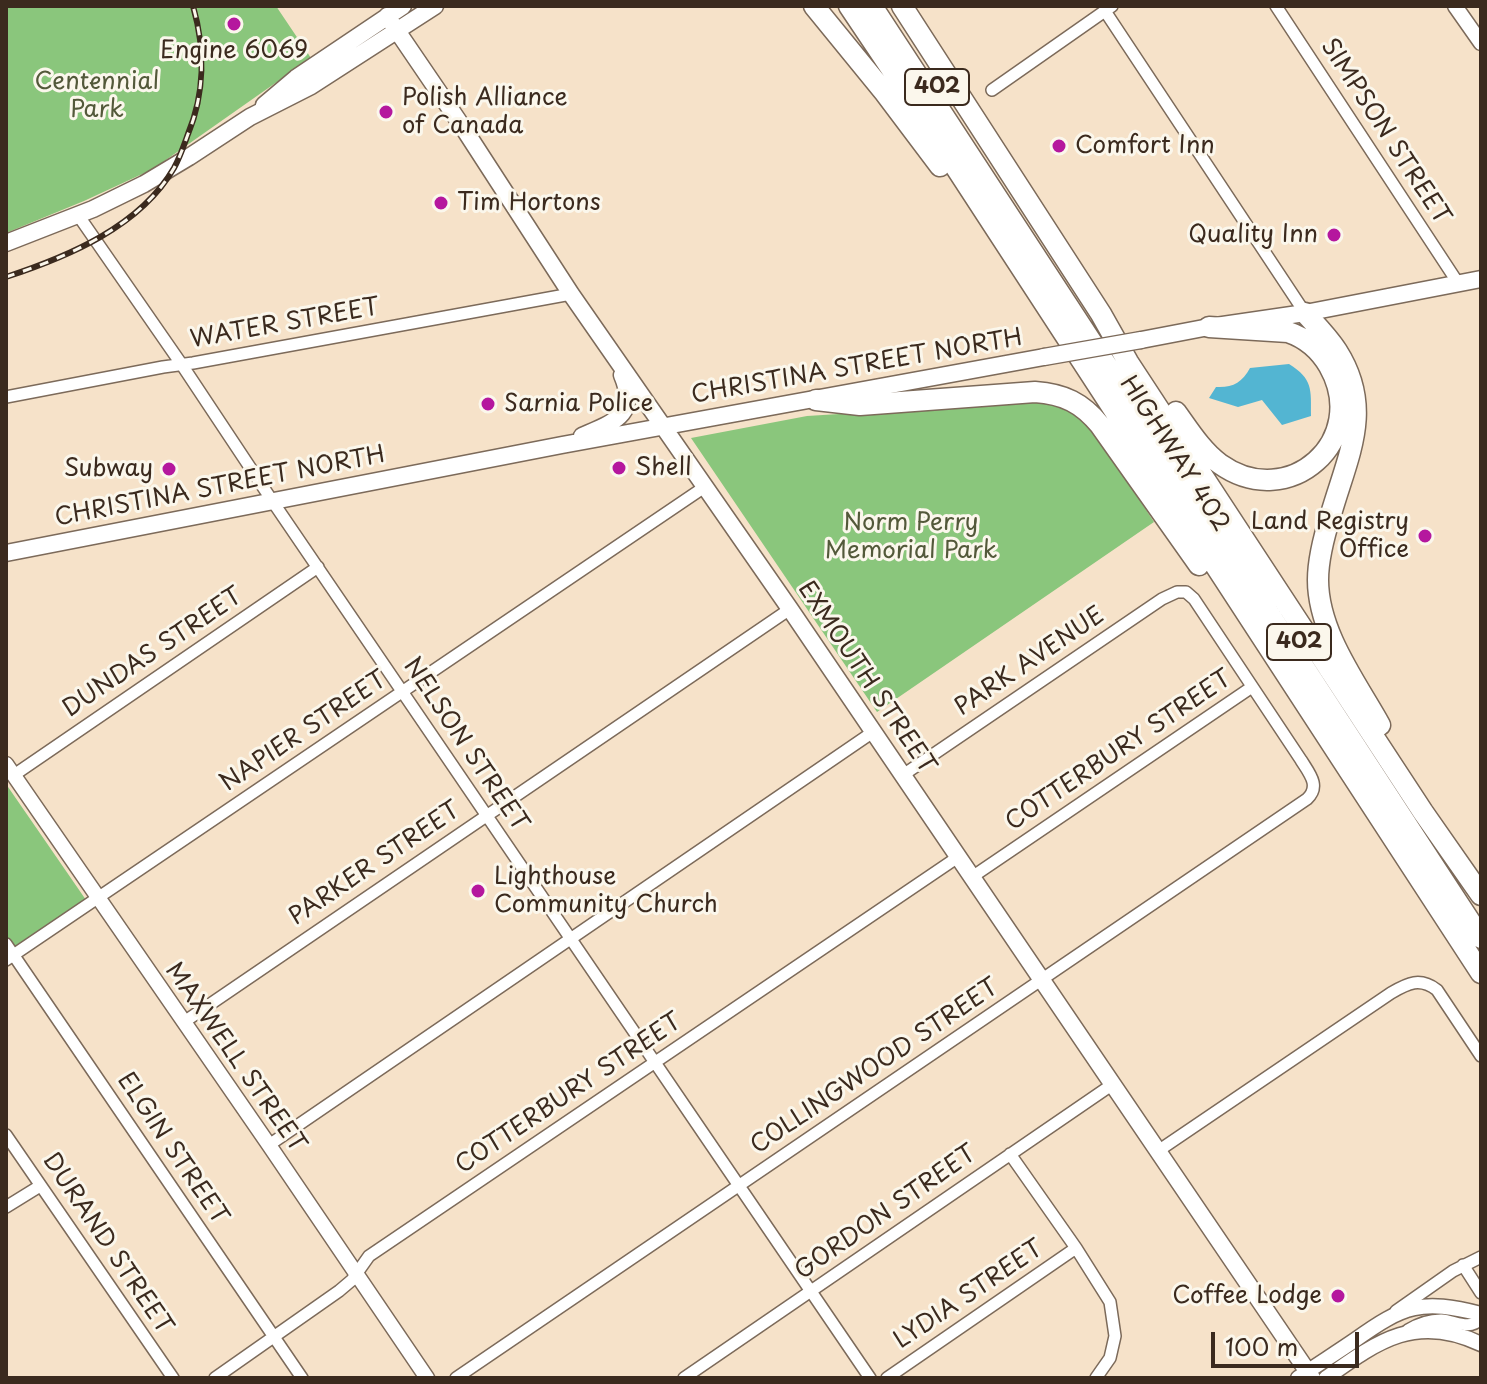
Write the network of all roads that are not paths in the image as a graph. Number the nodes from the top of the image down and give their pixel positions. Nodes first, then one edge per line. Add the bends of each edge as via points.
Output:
1 (403, 6) edge
2 (435, 6) edge
3 (814, 6) edge
4 (849, 6) edge
5 (872, 6) edge
6 (883, 6) edge
7 (900, 6) edge
8 (1276, 6) edge
9 (1455, 6) edge
10 (1108, 8) edge
11 (384, 11) edge
12 (397, 32) junction
13 (1481, 43) edge
14 (992, 90) dead end
15 (250, 117) junction
16 (78, 215) junction
17 (6, 243) edge
18 (1481, 279) edge
19 (1458, 283) junction
20 (1481, 286) edge
21 (571, 294) junction
22 (1305, 313) junction
23 (1101, 314) junction
24 (1209, 327) junction
25 (614, 355) junction
26 (182, 365) junction
27 (6, 397) edge
28 (816, 400) junction
29 (1116, 413) junction
30 (665, 427) junction
31 (562, 445) junction
32 (706, 486) junction
33 (273, 502) junction
34 (6, 553) edge
35 (318, 567) junction
36 (790, 609) junction
37 (1252, 687) junction
38 (402, 692) junction
39 (873, 732) junction
40 (10, 769) edge
41 (903, 775) junction
42 (486, 815) junction
43 (958, 857) junction
44 (1463, 867) junction
45 (972, 877) junction
46 (1481, 895) edge
47 (97, 898) junction
48 (1481, 920) edge
49 (1481, 938) edge
50 (571, 939) junction
51 (1459, 939) junction
52 (6, 944) edge
53 (10, 958) edge
54 (1481, 973) edge
55 (1042, 980) junction
56 (184, 1022) junction
57 (1481, 1056) edge
58 (655, 1063) junction
59 (1113, 1084) junction
60 (6, 1135) edge
61 (269, 1145) junction
62 (1158, 1151) junction
63 (1010, 1154) junction
64 (40, 1186) junction
65 (740, 1186) junction
66 (6, 1207) edge
67 (1076, 1248) junction
68 (1481, 1257) edge
69 (1463, 1265) junction
70 (356, 1274) junction
71 (811, 1291) junction
72 (1481, 1293) edge
73 (1389, 1316) junction
74 (1481, 1317) edge
75 (274, 1337) junction
76 (1393, 1337) junction
77 (1481, 1344) edge
78 (1306, 1376) edge
79 (173, 1378) edge
80 (215, 1378) edge
81 (302, 1378) edge
82 (427, 1378) edge
83 (456, 1378) edge
84 (684, 1378) edge
85 (870, 1378) edge
86 (887, 1378) edge
87 (1096, 1378) edge
88 (1326, 1378) edge

1 - 11 main road
2 - 12 main road
3 - 29 highway via 925,146
4 - 29 highway, HIGHWAY 402 / 402
5 - 49 highway
6 - 48 highway, HIGHWAY 402 / 402
7 - 23 highway
8 - 19 street, SIMPSON STREET
9 - 13 street
10 - 14 street
10 - 22 street
11 - 12 main road, EXMOUTH STREET
11 - 15 main road
12 - 15 main road
12 - 21 main road, EXMOUTH STREET
15 - 16 main road via 144,184
16 - 17 main road
16 - 26 street, NELSON STREET
18 - 19 main road, CHRISTINA STREET NORTH
19 - 20 street
19 - 22 main road, CHRISTINA STREET NORTH
21 - 25 main road, EXMOUTH STREET
21 - 26 street, WATER STREET
22 - 24 main road, CHRISTINA STREET NORTH
22 - 44 highway via 1336,348 1357,399 1354,436 1321,554 1321,604 1336,647
23 - 24 highway via 1218,462 1262,481 1288,477 1312,465 1329,447 1342,403 1325,359 1299,335
23 - 44 highway
24 - 28 main road, CHRISTINA STREET NORTH, bridge
25 - 30 main road, EXMOUTH STREET
25 - 31 main road via 627,386 627,409
26 - 27 street, WATER STREET
26 - 33 street, NELSON STREET
28 - 30 main road, CHRISTINA STREET NORTH
28 - 51 highway via 860,405 1035,392 1057,394 1084,408
29 - 51 highway, HIGHWAY 402 / 402
30 - 31 main road, CHRISTINA STREET NORTH
30 - 32 main road, EXMOUTH STREET
31 - 33 main road, CHRISTINA STREET NORTH
32 - 36 main road, EXMOUTH STREET
32 - 38 street, NAPIER STREET
33 - 34 main road, CHRISTINA STREET NORTH
33 - 35 street, NELSON STREET
35 - 38 street, NELSON STREET
35 - 40 street, DUNDAS STREET
36 - 39 main road, EXMOUTH STREET
36 - 42 street, PARKER STREET
37 - 41 street, PARK AVENUE via 1194,599 1177,592
37 - 45 street, COTTERBURY STREET
37 - 55 street, COLLINGWOOD STREET via 1313,779 1314,793
38 - 42 street, NELSON STREET
38 - 47 street, NAPIER STREET
39 - 41 main road, EXMOUTH STREET
39 - 50 street
40 - 47 street, MAXWELL STREET
41 - 43 main road, EXMOUTH STREET
42 - 50 street, NELSON STREET
42 - 56 street, PARKER STREET
43 - 45 main road, EXMOUTH STREET
43 - 58 street, COTTERBURY STREET
44 - 46 highway
45 - 55 main road, EXMOUTH STREET
47 - 53 street, NAPIER STREET
47 - 56 street, MAXWELL STREET
50 - 58 street, NELSON STREET
50 - 61 street
51 - 54 highway, HIGHWAY 402 / 402
52 - 53 street, ELGIN STREET
53 - 75 street, ELGIN STREET
55 - 59 main road, EXMOUTH STREET
55 - 65 street, COLLINGWOOD STREET
56 - 61 street, MAXWELL STREET
57 - 62 street via 1437,990 1412,982
58 - 65 street, NELSON STREET
58 - 70 street, COTTERBURY STREET via 369,1256
59 - 62 main road, EXMOUTH STREET
59 - 63 street, GORDON STREET
60 - 64 street, DURAND STREET
61 - 70 street, MAXWELL STREET
62 - 78 main road, EXMOUTH STREET
63 - 67 street
63 - 71 street, GORDON STREET
64 - 66 street
64 - 79 street, DURAND STREET
65 - 71 street, NELSON STREET
65 - 83 street, COLLINGWOOD STREET
67 - 86 street, LYDIA STREET
67 - 87 street via 1110,1302 1115,1336 1110,1358
68 - 69 street
69 - 72 street
69 - 73 street
70 - 75 street, COTTERBURY STREET
70 - 82 street, MAXWELL STREET
71 - 84 street, GORDON STREET
71 - 85 street, NELSON STREET
73 - 74 street via 1432,1306
73 - 78 street
74 - 76 street via 1469,1326 1433,1321
75 - 80 street, COTTERBURY STREET
75 - 81 street, ELGIN STREET
76 - 77 street via 1445,1331
76 - 88 street

